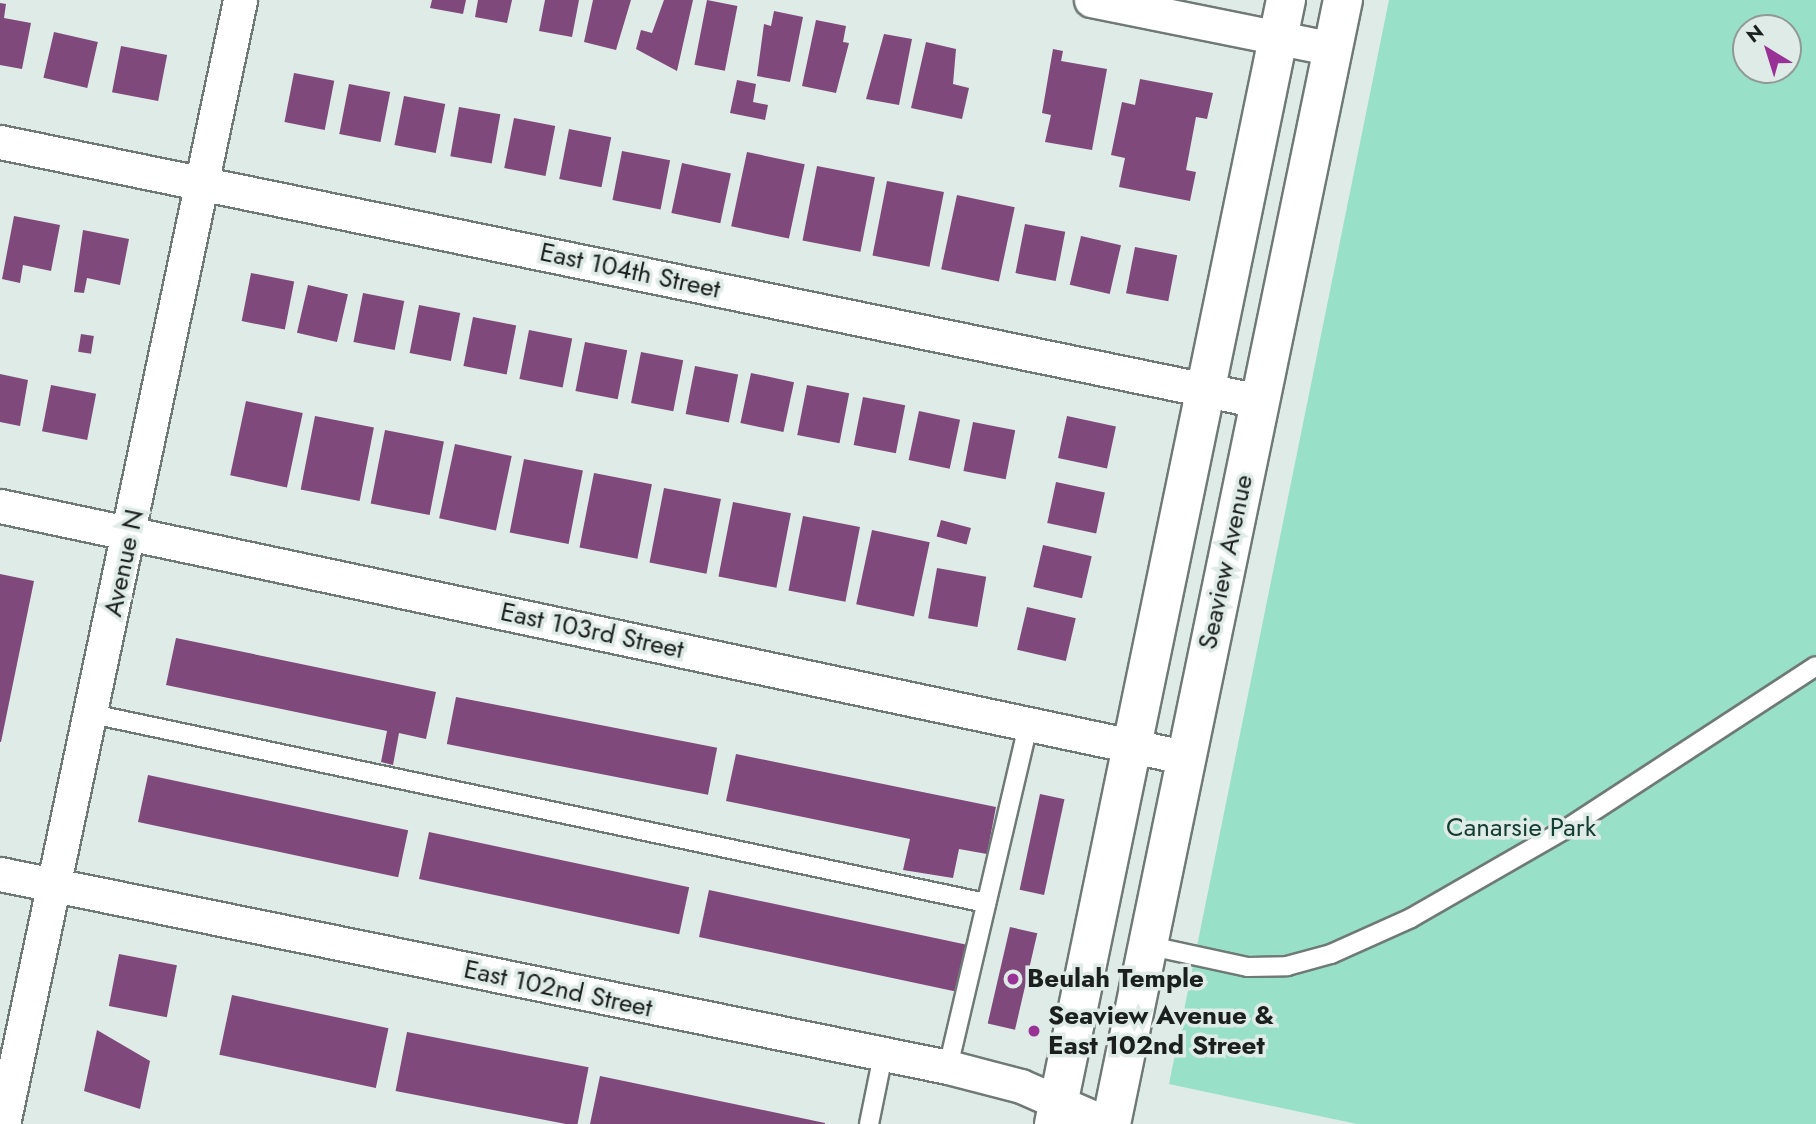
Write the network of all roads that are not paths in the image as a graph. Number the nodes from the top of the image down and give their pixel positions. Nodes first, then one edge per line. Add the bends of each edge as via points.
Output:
1 (240, 0) edge
2 (1091, 0) edge
3 (1286, 0) edge
4 (1343, 0) edge
5 (1278, 38) junction
6 (1333, 49) junction
7 (0, 142) edge
8 (202, 184) junction
9 (1206, 388) junction
10 (1260, 401) junction
11 (0, 506) edge
12 (130, 533) junction
13 (1816, 666) edge
14 (92, 714) junction
15 (1029, 723) junction
16 (1130, 744) junction
17 (1184, 757) junction
18 (0, 874) edge
19 (53, 885) junction
20 (986, 903) junction
21 (1146, 945) junction
22 (883, 1055) junction
23 (948, 1067) junction
24 (1056, 1114) edge
25 (3, 1124) edge
26 (869, 1124) edge
27 (1110, 1124) edge

1 - 8 street, Avenue N
2 - 5 street
3 - 5 street
4 - 6 street, Seaview Avenue
5 - 6 street
5 - 9 street
6 - 10 street, Seaview Avenue
7 - 8 street, East 104th Street
8 - 9 street, East 104th Street
8 - 12 street, Avenue N
9 - 10 street, East 104th Street
9 - 16 street
10 - 17 street, Seaview Avenue
11 - 12 street, East 103rd Street
12 - 14 street, Avenue N
12 - 15 street, East 103rd Street
13 - 21 lane via 1566,829 1411,918 1331,954 1287,966 1248,967
14 - 19 street, Avenue N
14 - 20 lane
15 - 16 street, East 103rd Street
15 - 20 lane
16 - 17 street, East 103rd Street
16 - 24 street
17 - 21 street, Seaview Avenue
18 - 19 street, East 102nd Street
19 - 22 street, East 102nd Street
19 - 25 street, Avenue N
20 - 23 lane
21 - 27 street, Seaview Avenue
22 - 23 street, East 102nd Street
22 - 26 lane
23 - 24 street, East 102nd Street via 1021,1086
24 - 27 street, East 102nd Street

